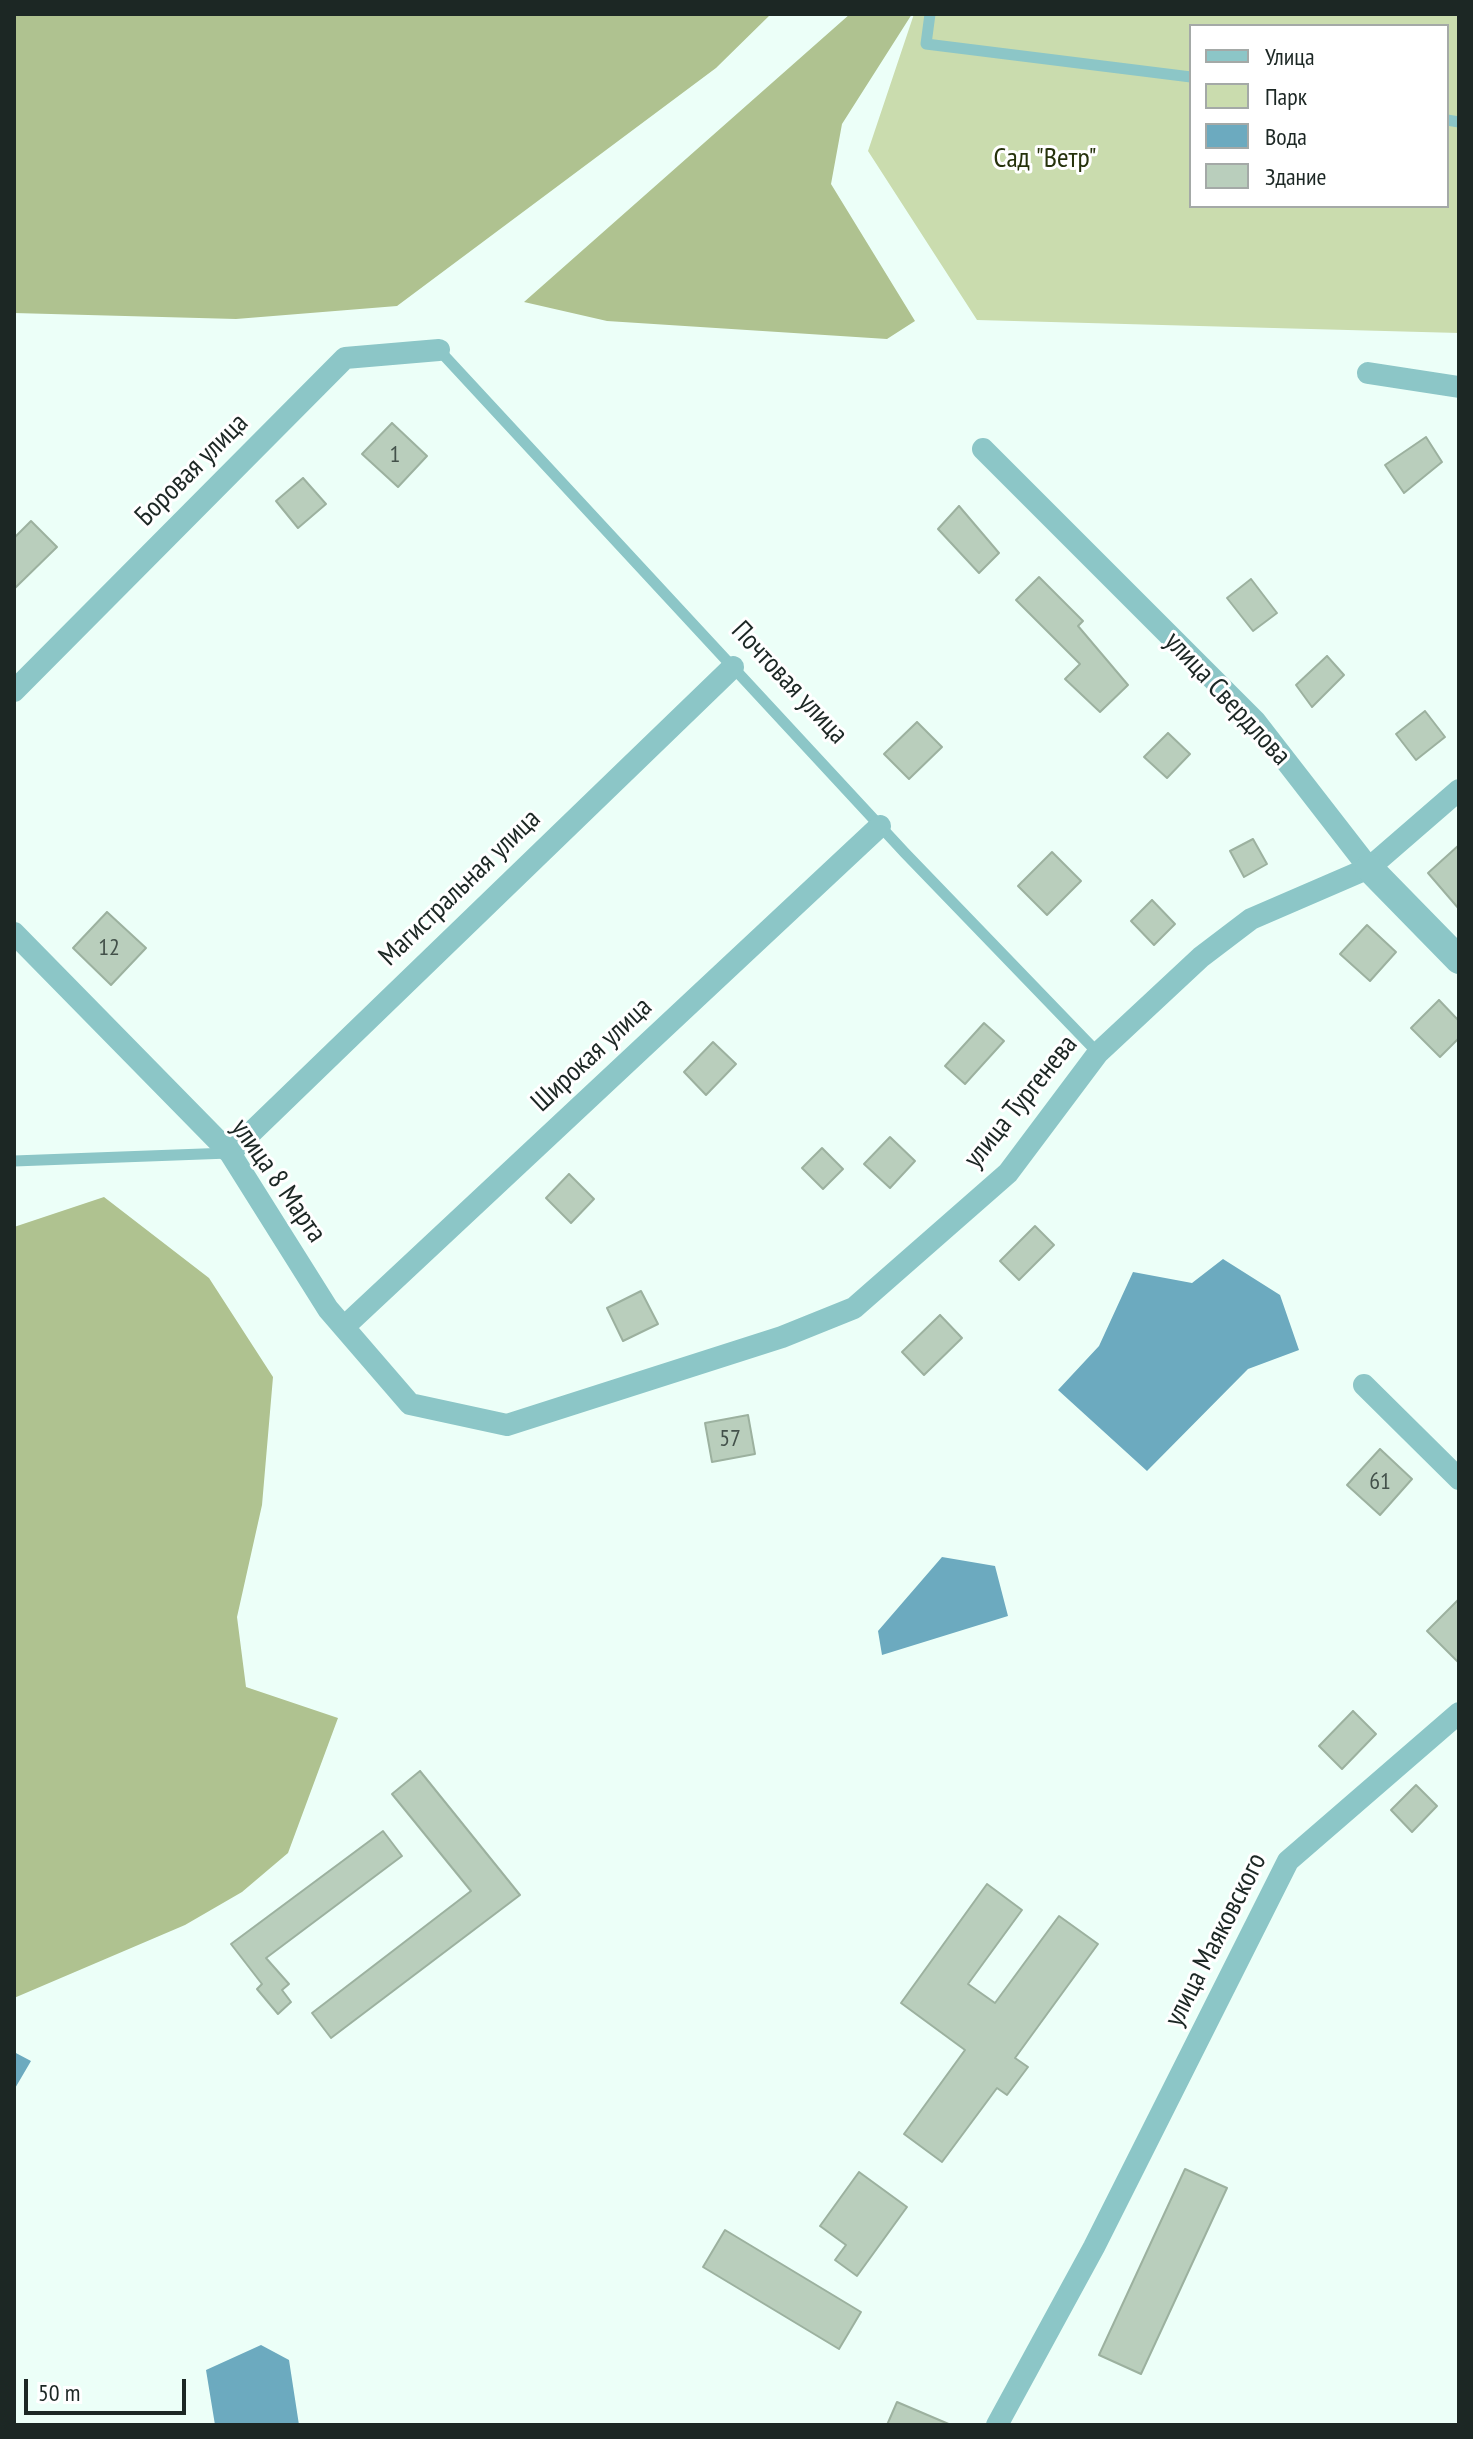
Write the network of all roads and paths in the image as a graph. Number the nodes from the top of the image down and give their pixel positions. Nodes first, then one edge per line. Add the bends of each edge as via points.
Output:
1 (930, 14) edge
2 (1189, 77) edge
3 (439, 350) joint
4 (1368, 373) dead end
5 (1459, 387) edge
6 (983, 449) dead end
7 (733, 667) junction
8 (14, 691) edge
9 (1459, 790) edge
10 (880, 826) junction
11 (1369, 868) junction
12 (14, 933) edge
13 (1459, 960) edge
14 (1098, 1053) junction
15 (230, 1153) junction
16 (14, 1161) edge
17 (344, 1327) junction
18 (1364, 1385) dead end
19 (507, 1425) joint
20 (1459, 1479) edge
21 (1459, 1713) edge
22 (997, 2425) edge

1 - 2 lane via 926,44
3 - 7 lane, Почтовая улица
3 - 8 street, Боровая улица via 345,358
4 - 5 street
6 - 11 street, улица Свердлова via 1255,721
7 - 10 lane, Почтовая улица
7 - 15 street, Магистральная улица
9 - 11 street, улица Тургенева
10 - 14 lane, Почтовая улица
10 - 17 street, Широкая улица
11 - 13 street, улица Свердлова
11 - 14 street, улица Тургенева via 1251,919 1201,957
12 - 15 street, улица 8 Марта
14 - 19 street, улица Тургенева via 1008,1173 854,1308 782,1337
15 - 16 lane
15 - 17 street, улица 8 Марта
17 - 19 street, улица 8 Марта via 410,1404
18 - 20 street
21 - 22 street, улица Маяковского via 1288,1861 1094,2247

